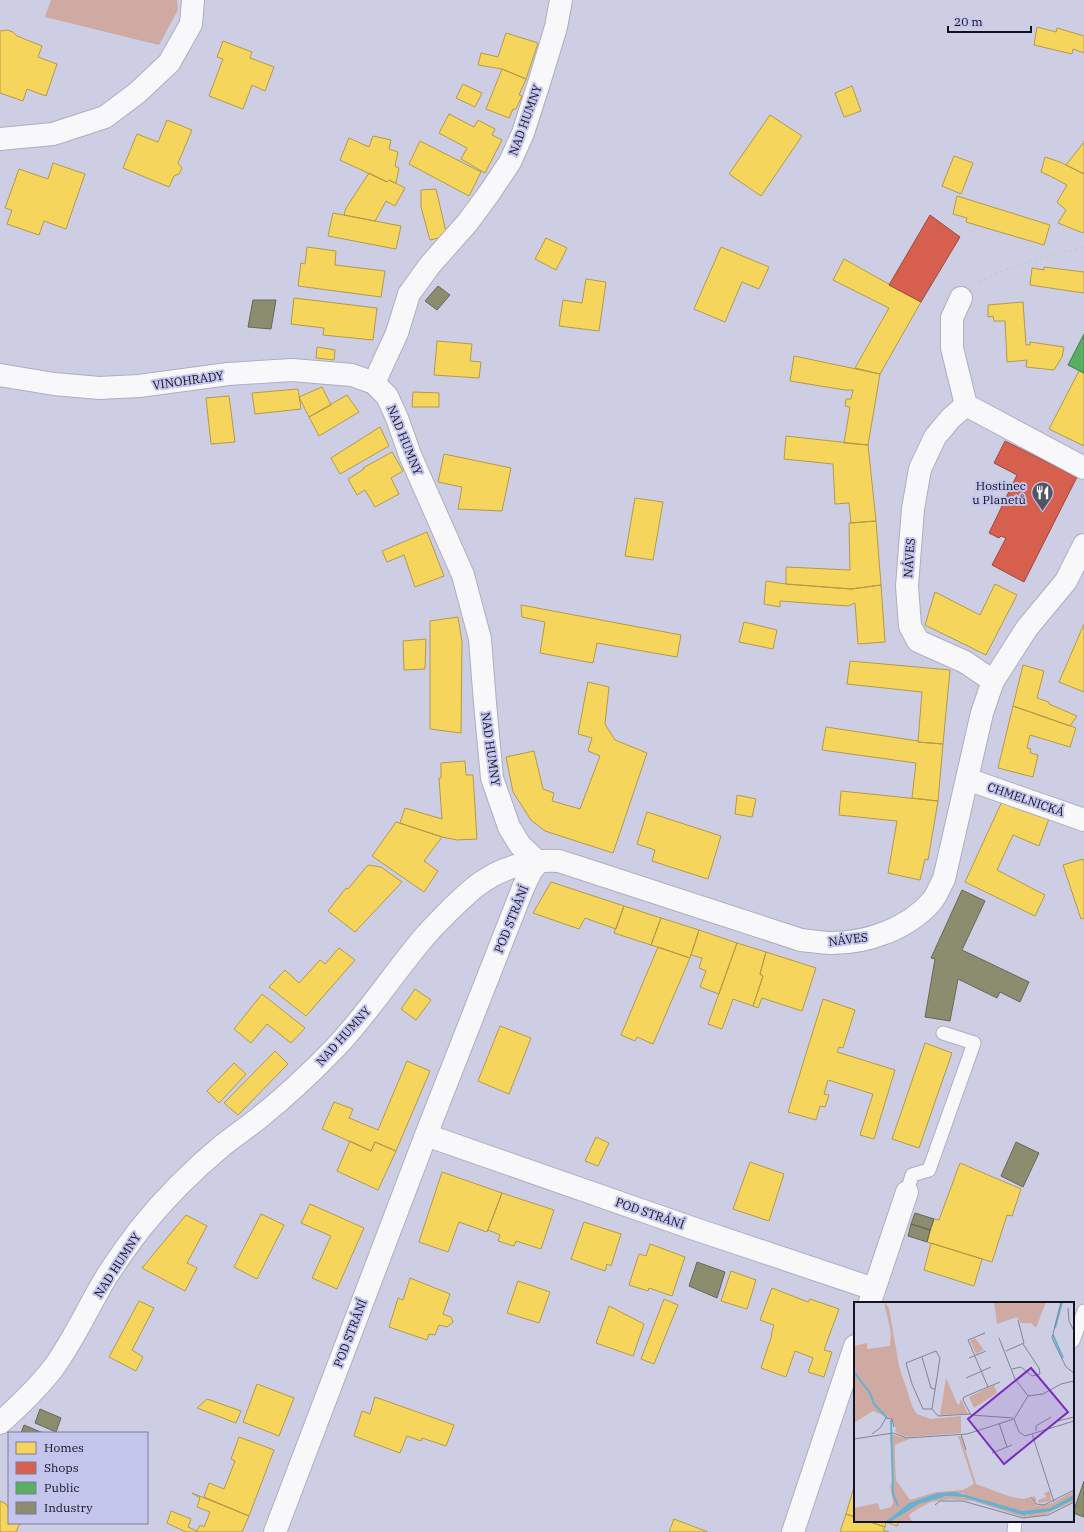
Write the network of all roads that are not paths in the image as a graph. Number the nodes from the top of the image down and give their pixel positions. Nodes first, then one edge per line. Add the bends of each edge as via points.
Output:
1 (193, 0) edge
2 (562, 0) edge
3 (0, 139) edge
4 (961, 298) road end
5 (0, 376) edge
6 (374, 383) junction
7 (966, 405) junction
8 (1084, 468) edge
9 (1084, 545) edge
10 (993, 681) junction
11 (967, 779) junction
12 (1082, 819) edge
13 (538, 862) junction
14 (943, 1033) dead end
15 (426, 1135) junction
16 (907, 1192) joint
17 (872, 1296) edge
18 (1084, 1311) edge
19 (1074, 1338) edge
20 (854, 1349) edge
21 (0, 1423) edge
22 (1015, 1522) edge
23 (275, 1532) edge
24 (793, 1532) edge
25 (1014, 1532) edge

1 - 3 street via 191,24 168,63 105,117 53,134
2 - 6 street, NAD HUMNY via 523,133 510,162 468,222 430,265 409,294 396,333
4 - 7 street via 952,318 952,348
5 - 6 street, VINOHRADY via 99,388 292,370 352,375
6 - 13 street, NAD HUMNY via 387,396 410,455 464,575 480,640 492,778 509,827 520,845
7 - 8 street
7 - 10 street, NÁVES via 935,437 920,469 913,509 907,586 910,626 918,641 965,662
9 - 10 street, NÁVES via 1066,581 1027,628
10 - 11 street, NÁVES via 982,713
11 - 12 street, CHMELNICKÁ
11 - 13 street, NÁVES via 944,879 932,900 920,913 902,925 880,935 856,940 832,943 801,940 559,861
13 - 15 street, POD STRÁNÍ via 523,888
13 - 21 street, NAD HUMNY via 498,873 481,882 458,902 426,935 335,1048 300,1083 223,1145 178,1188 116,1261 79,1329 54,1366 36,1389
14 - 16 lane via 974,1043 929,1170 912,1175
15 - 17 street, POD STRÁNÍ via 692,1228
15 - 23 street, POD STRÁNÍ
16 - 17 street, POD STRÁNÍ
18 - 19 lane
20 - 24 street
22 - 25 lane

